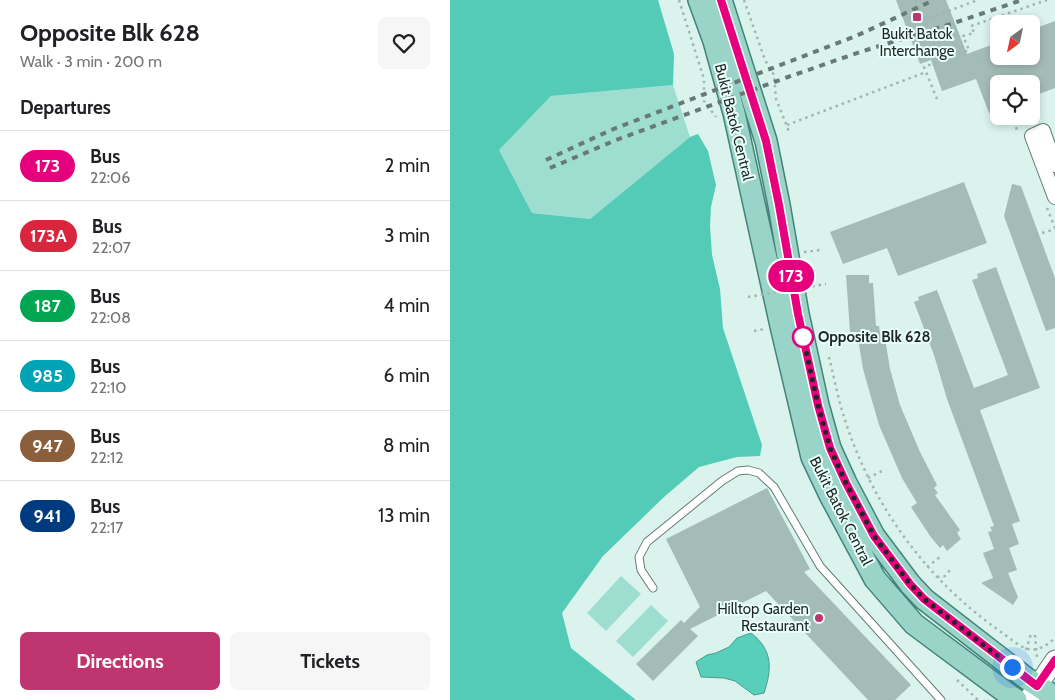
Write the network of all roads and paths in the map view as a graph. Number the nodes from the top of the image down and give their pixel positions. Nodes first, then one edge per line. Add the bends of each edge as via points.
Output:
1 (678, 0) edge
2 (699, 0) edge
3 (721, 0) edge
4 (744, 0) edge
5 (916, 0) edge
6 (978, 0) edge
7 (1047, 0) edge
8 (924, 20) junction
9 (941, 60) junction
10 (943, 65) dead end
11 (926, 72) junction
12 (937, 99) dead end
13 (741, 118) junction
14 (787, 125) junction
15 (790, 134) dead end
16 (1055, 165) edge
17 (1055, 197) edge
18 (1055, 229) edge
19 (1036, 235) dead end
20 (826, 284) dead end
21 (748, 297) dead end
22 (829, 357) dead end
23 (959, 418) dead end
24 (964, 430) dead end
25 (884, 470) dead end
26 (868, 478) junction
27 (940, 557) dead end
28 (928, 568) junction
29 (950, 570) dead end
30 (936, 577) junction
31 (653, 588) dead end
32 (1031, 634) dead end
33 (1035, 635) dead end
34 (1055, 638) edge
35 (1026, 650) junction
36 (1036, 651) junction
37 (1055, 660) edge
38 (956, 679) dead end
39 (1046, 696) edge
40 (941, 700) edge
41 (978, 700) edge
42 (1016, 700) edge

1 - 13 path via 704,79 704,101 716,117
2 - 13 main road, Bukit Batok Central
3 - 13 main road, Bukit Batok Central
4 - 14 path via 765,60 774,75 776,99
5 - 8 path
6 - 8 path
7 - 9 path via 971,26 974,33 964,36 969,50
8 - 9 path
9 - 10 path
9 - 11 path via 924,67
11 - 12 path
11 - 14 path
13 - 39 main road, Bukit Batok Central via 779,205 818,405 830,448 846,483 874,536 924,599
13 - 42 main road, Bukit Batok Central via 781,326 812,458 875,579 914,624
14 - 15 path
16 - 17 street via 1038,133
18 - 19 path
20 - 21 path, bridge
22 - 26 path via 844,419
23 - 24 path
25 - 26 path
26 - 28 path via 892,520
27 - 28 path
28 - 30 path
29 - 30 path via 945,576
30 - 35 path via 987,622
31 - 40 lane via 641,570 639,557 648,542 738,471 759,473 774,487 820,566
32 - 35 path
33 - 36 path
34 - 36 path
35 - 36 path
37 - 39 main road, Bukit Batok Central
38 - 41 path

